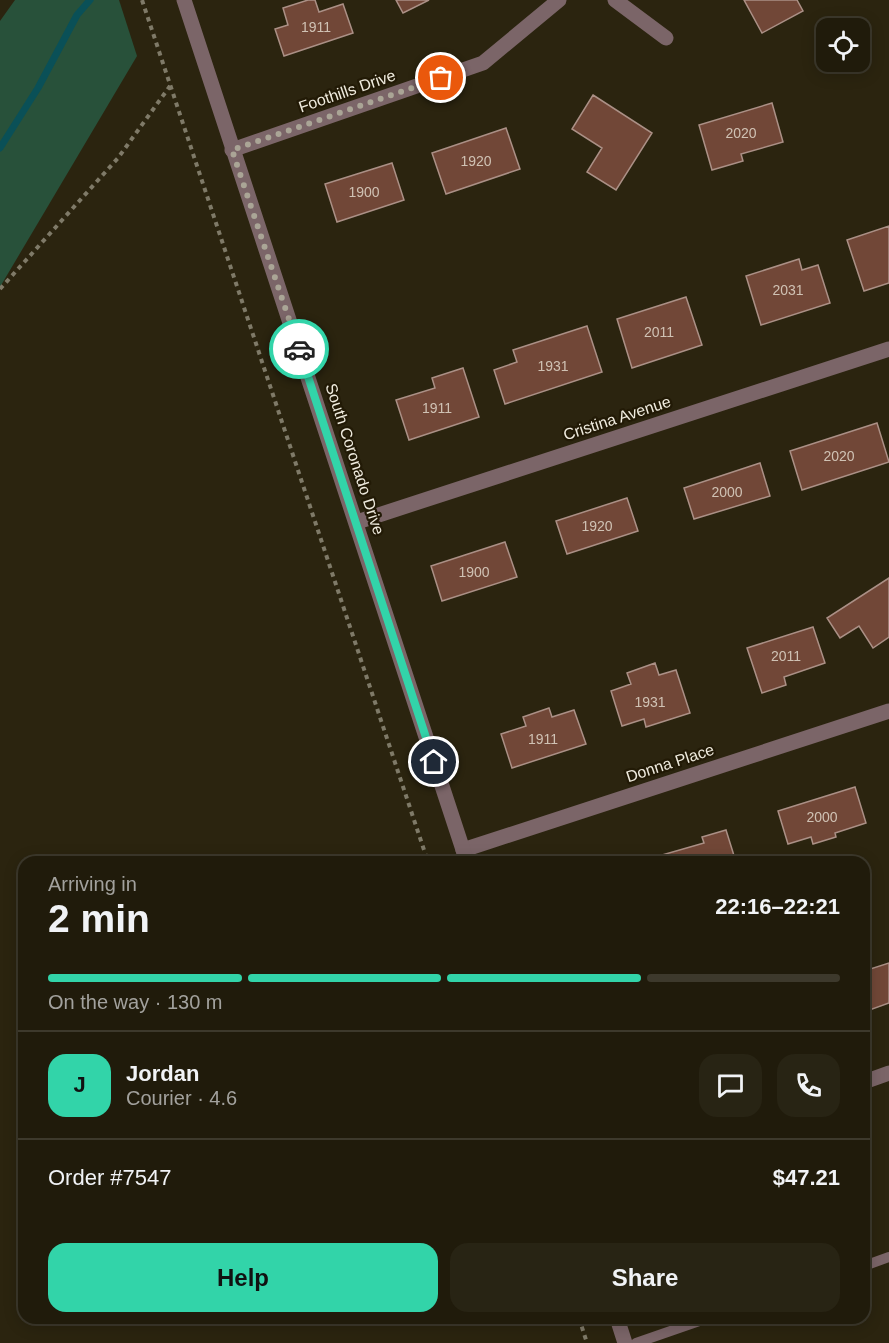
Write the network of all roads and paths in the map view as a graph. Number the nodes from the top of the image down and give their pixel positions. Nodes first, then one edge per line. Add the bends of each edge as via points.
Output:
1 (142, 0) edge
2 (184, 0) edge
3 (559, 0) edge
4 (615, 0) edge
5 (666, 38) dead end
6 (170, 85) junction
7 (232, 150) junction
8 (0, 289) edge
9 (889, 349) edge
10 (357, 522) junction
11 (889, 711) edge
12 (426, 856) edge
13 (465, 856) edge
14 (889, 1074) edge
15 (870, 1080) edge
16 (889, 1257) edge
17 (870, 1264) edge
18 (581, 1324) edge
19 (619, 1324) edge
20 (691, 1324) edge
21 (587, 1343) edge
22 (625, 1343) edge
23 (636, 1343) edge

1 - 6 path
2 - 7 street, South Coronado Drive
3 - 7 street, Foothills Drive via 483,63
4 - 5 street
6 - 8 path via 118,158
6 - 12 path
7 - 10 street, South Coronado Drive
9 - 10 street, Cristina Avenue
10 - 13 street, South Coronado Drive
11 - 13 street, Donna Place
14 - 15 street
16 - 17 lane
18 - 21 path
19 - 22 street
20 - 23 lane

